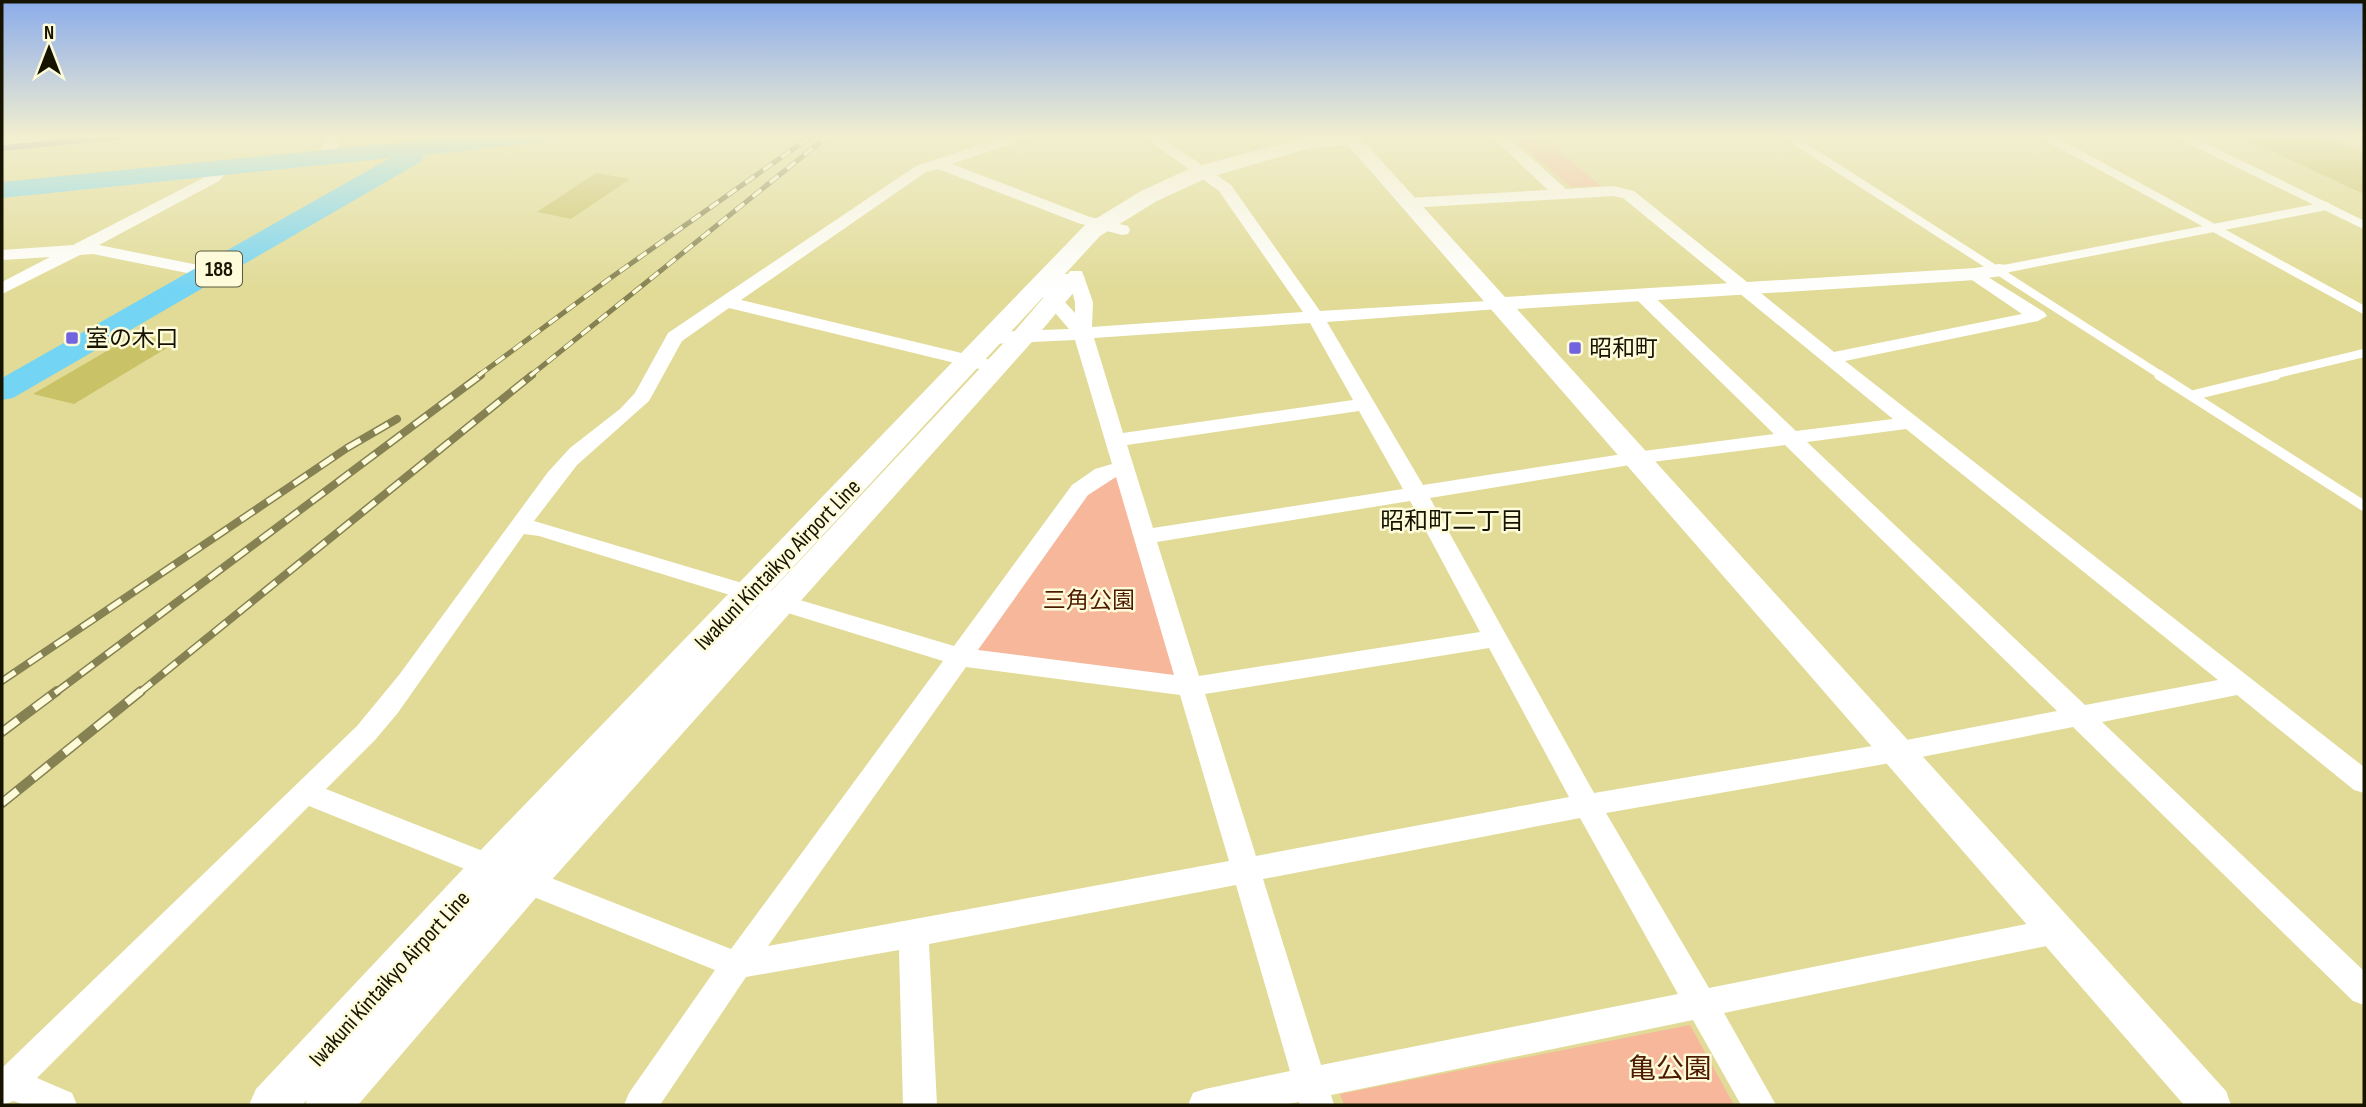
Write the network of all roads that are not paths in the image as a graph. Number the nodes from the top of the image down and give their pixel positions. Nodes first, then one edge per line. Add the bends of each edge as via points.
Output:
1 (36, 187) edge
2 (198, 187) edge
3 (357, 187) edge
4 (894, 187) edge
5 (1001, 187) edge
6 (1194, 187) edge
7 (1222, 187) edge
8 (1394, 187) edge
9 (1554, 187) edge
10 (1868, 187) edge
11 (2141, 187) edge
12 (2286, 187) edge
13 (2, 190) edge
14 (1562, 194) junction
15 (1408, 204) junction
16 (2326, 206) junction
17 (2364, 225) edge
18 (2214, 226) junction
19 (1111, 227) junction
20 (79, 249) junction
21 (2, 256) edge
22 (1999, 270) junction
23 (212, 273) junction
24 (1975, 274) junction
25 (1076, 275) junction
26 (1740, 287) junction
27 (2, 289) edge
28 (1049, 290) junction
29 (1642, 294) junction
30 (727, 302) junction
31 (1499, 304) junction
32 (2364, 310) edge
33 (1317, 318) junction
34 (1083, 334) junction
35 (995, 351) junction
36 (2364, 353) edge
37 (1831, 358) junction
38 (2, 391) edge
39 (2194, 395) junction
40 (1366, 404) junction
41 (1913, 422) junction
42 (1788, 438) junction
43 (1115, 440) junction
44 (1636, 458) junction
45 (1122, 467) junction
46 (1417, 494) junction
47 (2364, 506) edge
48 (518, 526) junction
49 (1143, 537) junction
50 (749, 593) junction
51 (780, 603) junction
52 (1496, 638) junction
53 (959, 657) junction
54 (2240, 685) junction
55 (1192, 687) junction
56 (2077, 716) junction
57 (1896, 752) junction
58 (2364, 782) edge
59 (303, 792) junction
60 (1587, 805) junction
61 (491, 866) junction
62 (1246, 869) junction
63 (526, 881) junction
64 (2056, 931) junction
65 (914, 934) junction
66 (737, 965) junction
67 (2364, 991) edge
68 (1701, 1003) junction
69 (6, 1086) edge
70 (1313, 1094) edge
71 (60, 1105) edge
72 (272, 1105) edge
73 (328, 1105) edge
74 (641, 1105) edge
75 (920, 1105) edge
76 (1205, 1105) edge
77 (1759, 1105) edge
78 (2211, 1105) edge

1 - 13 highway
2 - 20 street
3 - 23 highway, 188
4 - 30 street
5 - 19 street
6 - 19 main road, Iwakuni Kintaikyo Airport Line
7 - 33 street
8 - 15 street
9 - 14 street
10 - 22 lane
11 - 18 lane
12 - 16 lane
14 - 15 street
14 - 26 street via 1628,194
15 - 31 street
16 - 17 lane
16 - 18 lane
18 - 22 lane
18 - 32 lane
19 - 25 main road, Iwakuni Kintaikyo Airport Line
19 - 28 main road, Iwakuni Kintaikyo Airport Line
20 - 21 street
20 - 23 street
20 - 27 street
22 - 24 street
22 - 39 lane
23 - 38 highway, 188
24 - 26 street
24 - 37 street via 2038,316
25 - 28 main road, Iwakuni Kintaikyo Airport Line
25 - 34 street via 1084,302
26 - 29 street
26 - 37 street
28 - 34 street
28 - 35 main road, Iwakuni Kintaikyo Airport Line
29 - 31 street
29 - 42 street
30 - 35 street
30 - 48 street via 675,337 644,395 623,419 578,452
31 - 33 street
31 - 44 street
33 - 34 street
33 - 40 street
34 - 35 street
34 - 43 street
35 - 50 main road, Iwakuni Kintaikyo Airport Line
35 - 51 main road, Iwakuni Kintaikyo Airport Line
36 - 39 lane
37 - 41 street
39 - 47 lane
40 - 43 street
40 - 46 street
41 - 42 street
41 - 54 street
42 - 44 street
42 - 56 street
43 - 45 street
44 - 46 street
44 - 57 street
45 - 49 street
45 - 53 street via 1080,490
46 - 49 street
46 - 52 street
48 - 50 street via 541,529
48 - 59 street via 404,690
49 - 55 street
50 - 51 street
50 - 61 main road, Iwakuni Kintaikyo Airport Line
51 - 53 street
51 - 63 main road, Iwakuni Kintaikyo Airport Line
52 - 55 street
52 - 60 street
53 - 55 street
53 - 66 street
54 - 56 street
54 - 58 street
55 - 62 street
56 - 57 street
56 - 67 street
57 - 60 street
57 - 64 street
59 - 61 street
59 - 69 street
60 - 62 street
60 - 68 street
61 - 63 street
61 - 72 main road, Iwakuni Kintaikyo Airport Line
62 - 65 street
62 - 70 street
63 - 66 street
63 - 73 main road, Iwakuni Kintaikyo Airport Line
64 - 68 street
64 - 78 street
65 - 66 street
65 - 75 street
66 - 74 street
68 - 70 street
68 - 77 street
69 - 71 street
70 - 76 street

